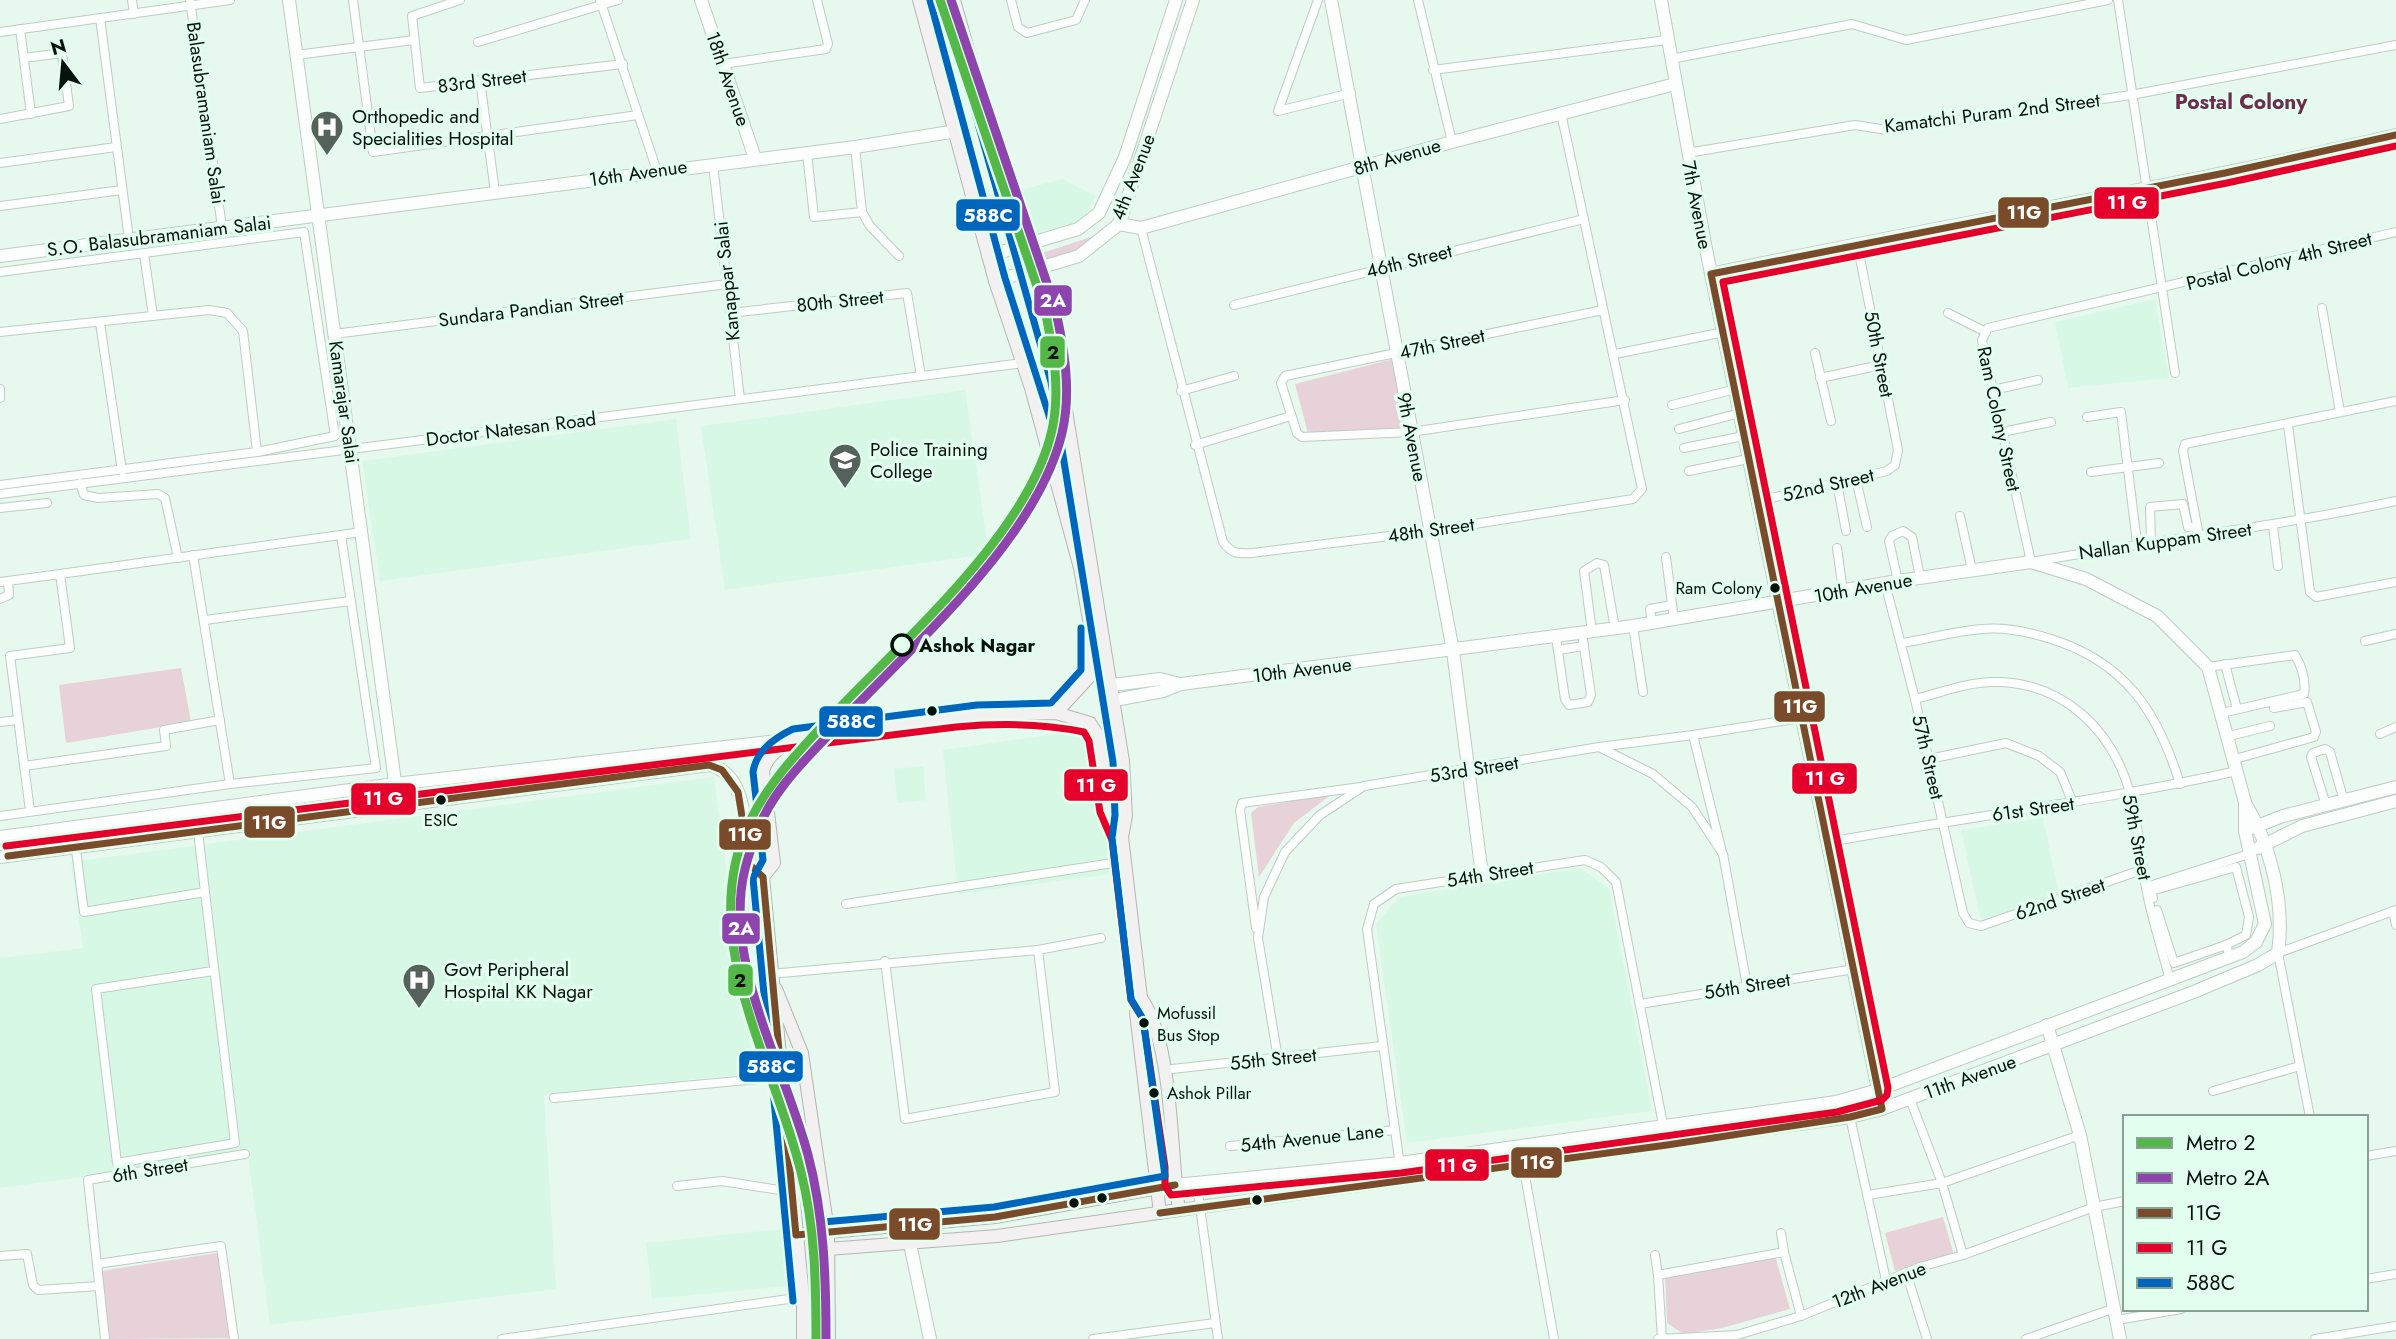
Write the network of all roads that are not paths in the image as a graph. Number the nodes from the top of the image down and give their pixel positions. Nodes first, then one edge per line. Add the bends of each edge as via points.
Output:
1 (132, 0) edge
2 (230, 0) edge
3 (289, 0) edge
4 (353, 0) edge
5 (460, 0) edge
6 (618, 0) edge
7 (701, 0) edge
8 (817, 0) edge
9 (919, 0) edge
10 (954, 0) edge
11 (1010, 0) edge
12 (1085, 0) edge
13 (1176, 0) edge
14 (1193, 0) edge
15 (1318, 0) edge
16 (1331, 0) edge
17 (1418, 0) edge
18 (1661, 0) edge
19 (2108, 0) edge
20 (2118, 0) edge
21 (601, 2) edge
22 (191, 3) edge
23 (134, 14) junction
24 (100, 18) junction
25 (20, 29) junction
26 (0, 32) edge
27 (414, 40) junction
28 (1667, 40) junction
29 (478, 42) dead end
30 (2396, 46) edge
31 (359, 47) junction
32 (296, 55) junction
33 (24, 58) junction
34 (1671, 59) junction
35 (623, 64) junction
36 (723, 64) junction
37 (1433, 70) junction
38 (480, 80) junction
39 (1675, 84) junction
40 (1351, 93) junction
41 (2131, 94) junction
42 (1560, 113) junction
43 (31, 114) junction
44 (638, 114) junction
45 (0, 118) edge
46 (957, 131) junction
47 (2396, 135) edge
48 (487, 136) junction
49 (1452, 142) junction
50 (116, 147) junction
51 (855, 147) junction
52 (807, 153) junction
53 (1687, 153) junction
54 (755, 158) junction
55 (0, 163) edge
56 (713, 163) junction
57 (1364, 166) junction
58 (657, 171) junction
59 (122, 190) junction
60 (2146, 191) junction
61 (495, 192) junction
62 (0, 206) edge
63 (862, 212) junction
64 (319, 216) junction
65 (1584, 219) junction
66 (1119, 223) junction
67 (222, 227) junction
68 (1141, 228) junction
69 (2396, 232) edge
70 (129, 239) junction
71 (1857, 243) junction
72 (1022, 247) junction
73 (144, 254) junction
74 (0, 256) edge
75 (900, 256) dead end
76 (988, 256) junction
77 (1382, 267) junction
78 (1028, 270) junction
79 (0, 272) edge
80 (1711, 274) junction
81 (995, 281) junction
82 (727, 284) junction
83 (2162, 290) junction
84 (1234, 305) dead end
85 (2322, 308) dead end
86 (1603, 310) junction
87 (730, 313) junction
88 (1948, 313) dead end
89 (153, 316) junction
90 (100, 323) junction
91 (1984, 331) junction
92 (0, 332) edge
93 (1724, 332) junction
94 (334, 334) junction
95 (1396, 354) junction
96 (1615, 354) junction
97 (1815, 354) dead end
98 (1023, 363) junction
99 (1881, 365) junction
100 (2175, 373) dead end
101 (921, 376) junction
102 (1234, 376) dead end
103 (1819, 378) junction
104 (2038, 380) dead end
105 (0, 389) edge
106 (1736, 389) junction
107 (1993, 390) junction
108 (1181, 391) junction
109 (0, 398) edge
110 (740, 399) junction
111 (1625, 400) junction
112 (2396, 401) edge
113 (1672, 404) dead end
114 (2340, 412) junction
115 (1740, 414) junction
116 (1291, 416) junction
117 (2087, 417) dead end
118 (1831, 421) dead end
119 (2051, 422) dead end
120 (2288, 425) junction
121 (1679, 429) dead end
122 (1411, 432) junction
123 (2002, 432) junction
124 (1744, 436) junction
125 (1195, 445) junction
126 (1684, 448) dead end
127 (350, 449) junction
128 (257, 452) junction
129 (1748, 459) junction
130 (2160, 463) dead end
131 (1895, 465) joint
132 (2128, 467) junction
133 (1689, 471) dead end
134 (2091, 472) dead end
135 (122, 473) junction
136 (1856, 479) junction
137 (80, 483) junction
138 (1837, 483) junction
139 (0, 485) edge
140 (0, 494) edge
141 (1758, 501) junction
142 (2396, 501) edge
143 (47, 503) dead end
144 (0, 508) edge
145 (1960, 516) dead end
146 (2300, 522) junction
147 (2273, 526) junction
148 (1867, 527) dead end
149 (1846, 530) dead end
150 (1430, 531) junction
151 (362, 532) junction
152 (2198, 532) junction
153 (341, 535) junction
154 (2151, 542) junction
155 (2137, 543) junction
156 (1837, 548) dead end
157 (194, 555) junction
158 (1666, 557) dead end
159 (178, 558) junction
160 (2031, 562) junction
161 (2278, 566) dead end
162 (1972, 570) junction
163 (60, 574) junction
164 (1920, 577) junction
165 (4, 582) edge
166 (1891, 582) junction
167 (2396, 582) edge
168 (1843, 590) junction
169 (0, 599) edge
170 (350, 601) junction
171 (1778, 604) junction
172 (1672, 605) junction
173 (205, 620) junction
174 (1674, 620) junction
175 (1652, 623) junction
176 (1633, 626) junction
177 (1615, 629) junction
178 (2396, 634) edge
179 (1586, 637) junction
180 (2365, 641) dead end
181 (1557, 643) junction
182 (1902, 643) junction
183 (1453, 651) junction
184 (2225, 664) junction
185 (2208, 667) junction
186 (1181, 684) junction
187 (1113, 685) junction
188 (1643, 692) dead end
189 (1915, 699) junction
190 (1115, 700) junction
191 (2274, 708) dead end
192 (2237, 709) junction
193 (1056, 713) junction
194 (2222, 713) junction
195 (1801, 718) junction
196 (18, 720) junction
197 (220, 720) junction
198 (0, 722) edge
199 (2270, 726) dead end
200 (2396, 727) edge
201 (2380, 734) dead end
202 (1693, 735) junction
203 (2229, 737) junction
204 (795, 739) junction
205 (1599, 747) junction
206 (1930, 759) junction
207 (594, 761) junction
208 (24, 765) junction
209 (2236, 765) junction
210 (1467, 771) junction
211 (595, 780) junction
212 (230, 784) junction
213 (395, 784) junction
214 (2180, 784) junction
215 (1364, 786) junction
216 (2396, 787) edge
217 (2130, 793) junction
218 (2343, 798) junction
219 (2396, 801) edge
220 (2245, 802) junction
221 (2073, 803) junction
222 (2325, 803) junction
223 (398, 804) junction
224 (30, 811) junction
225 (0, 816) edge
226 (1943, 821) junction
227 (2259, 825) junction
228 (73, 827) junction
229 (198, 831) junction
230 (2245, 831) junction
231 (0, 837) edge
232 (1122, 837) junction
233 (1829, 842) junction
234 (2264, 843) junction
235 (75, 847) junction
236 (1723, 854) junction
237 (2249, 854) junction
238 (0, 857) edge
239 (1126, 862) junction
240 (2144, 869) junction
241 (1482, 875) junction
242 (763, 877) junction
243 (2146, 887) junction
244 (205, 892) junction
245 (846, 904) dead end
246 (2394, 910) edge
247 (2396, 925) edge
248 (1975, 926) joint
249 (1101, 938) dead end
250 (1258, 938) junction
251 (1038, 950) junction
252 (2228, 951) junction
253 (2278, 953) junction
254 (885, 961) junction
255 (1854, 969) junction
256 (213, 971) junction
257 (770, 974) junction
258 (2170, 980) junction
259 (1747, 986) junction
260 (1141, 998) junction
261 (1640, 1004) junction
262 (2047, 1025) junction
263 (2054, 1045) junction
264 (1382, 1046) junction
265 (1278, 1059) junction
266 (2300, 1066) junction
267 (1163, 1070) junction
268 (780, 1077) junction
269 (1878, 1090) junction
270 (2213, 1091) dead end
271 (554, 1098) dead end
272 (1910, 1099) junction
273 (1882, 1109) junction
274 (2310, 1115) edge
275 (1850, 1117) junction
276 (1663, 1127) junction
277 (1395, 1130) junction
278 (2080, 1135) junction
279 (1667, 1145) junction
280 (1230, 1146) dead end
281 (1520, 1147) junction
282 (2396, 1151) edge
283 (245, 1154) dead end
284 (2368, 1156) edge
285 (1400, 1163) junction
286 (1524, 1165) junction
287 (1176, 1167) junction
288 (1402, 1180) junction
289 (1193, 1183) junction
290 (1942, 1183) junction
291 (1175, 1185) junction
292 (677, 1186) dead end
293 (1156, 1189) junction
294 (792, 1192) junction
295 (1868, 1195) junction
296 (2123, 1201) edge
297 (1200, 1207) junction
298 (2094, 1207) junction
299 (1179, 1210) junction
300 (1160, 1213) junction
301 (995, 1217) junction
302 (828, 1231) junction
303 (1781, 1233) dead end
304 (796, 1235) junction
305 (997, 1236) junction
306 (910, 1244) junction
307 (828, 1249) junction
308 (1784, 1252) junction
309 (1654, 1255) dead end
310 (1963, 1255) junction
311 (0, 1256) edge
312 (97, 1265) junction
313 (1906, 1272) junction
314 (2396, 1274) edge
315 (1658, 1275) junction
316 (2368, 1279) edge
317 (1886, 1280) junction
318 (99, 1286) junction
319 (803, 1297) junction
320 (2155, 1311) edge
321 (2116, 1314) junction
322 (1801, 1315) junction
323 (1215, 1323) junction
324 (2396, 1326) edge
325 (1737, 1337) edge
326 (105, 1339) edge
327 (234, 1339) edge
328 (502, 1339) edge
329 (803, 1339) edge
330 (829, 1339) edge
331 (929, 1339) edge
332 (1093, 1339) edge
333 (1218, 1339) edge
334 (1554, 1339) edge
335 (1660, 1339) edge
336 (1927, 1339) edge
337 (2026, 1339) edge
338 (2120, 1339) edge
339 (2315, 1339) edge

1 - 23 street
2 - 22 street
3 - 32 main road, Kamarajar Salai
4 - 31 street
5 - 27 street, 83rd Street via 412,16
6 - 21 street
7 - 36 main road, 18th Avenue
8 - 36 street via 826,49
9 - 46 main road
10 - 72 main road
11 - 12 street via 1018,27 1027,33 1076,20
13 - 72 main road via 1125,157 1099,213 1078,229
14 - 66 main road, 4th Avenue
15 - 40 street via 1278,111
16 - 40 main road, 9th Avenue
17 - 37 street
18 - 28 main road, 7th Avenue
19 - 34 street via 1906,40 1852,24
20 - 41 street
21 - 29 street
21 - 35 street
22 - 23 street
22 - 67 street, Balasubramaniam Salai
23 - 24 street
24 - 25 street
24 - 50 street
25 - 26 street
25 - 33 street
27 - 31 street
27 - 38 street, 83rd Street via 420,88
28 - 34 main road, 7th Avenue
28 - 37 street
30 - 41 street, Kamatchi Puram 2nd Street
31 - 32 street
31 - 48 street via 373,152
32 - 64 main road, Kamarajar Salai
33 - 43 street
33 - 43 street via 62,53 71,100 67,108
34 - 39 main road, 7th Avenue
35 - 38 street, 83rd Street
35 - 44 street
36 - 54 main road, 18th Avenue
37 - 49 street
38 - 48 street
39 - 42 main road, 8th Avenue
39 - 53 main road, 7th Avenue
40 - 57 main road, 9th Avenue
41 - 53 street, Kamatchi Puram 2nd Street via 1887,130 1855,125
41 - 60 street
42 - 49 main road, 8th Avenue
42 - 65 street
43 - 45 street
44 - 48 street
44 - 58 street
46 - 51 main road, 16th Avenue
46 - 76 main road
47 - 60 main road
48 - 61 street
49 - 57 main road, 8th Avenue
50 - 55 street
50 - 59 street
51 - 52 main road, 16th Avenue
51 - 63 street
52 - 54 main road, 16th Avenue
52 - 63 street via 814,217
53 - 80 main road, 7th Avenue
54 - 56 main road, 16th Avenue
56 - 58 main road, 16th Avenue
56 - 82 street, Kanappar Salai
57 - 68 main road, 8th Avenue
57 - 77 main road, 9th Avenue
58 - 61 main road, 16th Avenue
59 - 62 street
59 - 70 street
60 - 71 main road
60 - 83 street
61 - 64 main road, 16th Avenue
63 - 75 street
64 - 67 main road, S.O. Balasubramaniam Salai
64 - 94 main road, Kamarajar Salai
65 - 77 street, 46th Street
65 - 86 street
66 - 68 main road, 8th Avenue
66 - 78 main road, 4th Avenue via 1079,256
67 - 70 main road, S.O. Balasubramaniam Salai
68 - 108 street
69 - 83 street, Postal Colony 4th Street
70 - 74 main road, S.O. Balasubramaniam Salai
71 - 80 main road
71 - 99 street, 50th Street
72 - 76 main road
72 - 78 main road
73 - 79 street
73 - 89 street
73 - 128 street via 304,232 335,436
76 - 81 main road
77 - 84 street, 46th Street
77 - 95 main road, 9th Avenue
78 - 81 main road, 4th Avenue
78 - 187 main road via 1061,380
80 - 93 main road, 7th Avenue
81 - 98 main road
82 - 87 street, Kanappar Salai
82 - 94 street, Sundara Pandian Street
83 - 91 street, Ram Colony Street
83 - 100 street
85 - 114 street
86 - 95 street, 47th Street
86 - 96 street
87 - 101 street, 80th Street via 907,293
87 - 110 street, Kanappar Salai
88 - 91 street
89 - 90 street
89 - 128 street via 209,310 226,313 238,323 243,331
90 - 92 street
90 - 135 street
91 - 107 street, Ram Colony Street
93 - 96 street
93 - 106 main road, 7th Avenue
94 - 127 main road, Kamarajar Salai
95 - 116 street, 47th Street via 1282,379
95 - 122 main road, 9th Avenue
96 - 111 street
97 - 103 street
98 - 101 street, Doctor Natesan Road
98 - 193 main road via 1080,568 1093,643 1092,674
99 - 103 street
99 - 131 street, 50th Street via 1898,450
101 - 110 street, Doctor Natesan Road
102 - 108 street
103 - 118 street
104 - 107 street
105 - 109 street
106 - 113 street
106 - 115 main road, 7th Avenue
107 - 123 street, Ram Colony Street
108 - 125 street
110 - 127 street, Doctor Natesan Road
111 - 122 street
111 - 150 street, 48th Street via 1642,489 1633,499
112 - 114 street
114 - 120 street
115 - 121 street
115 - 124 main road, 7th Avenue
116 - 122 street via 1302,437
116 - 125 street
117 - 132 street via 2121,412
119 - 123 street
120 - 146 street
120 - 152 street via 2185,444
122 - 150 main road, 9th Avenue
123 - 160 street, Ram Colony Street
124 - 126 street
124 - 129 main road, 7th Avenue
125 - 150 street, 48th Street via 1223,542 1237,554
127 - 135 street, Doctor Natesan Road
127 - 151 main road, Kamarajar Salai
128 - 135 street
129 - 133 street
129 - 141 main road, 7th Avenue
130 - 132 street
131 - 136 street, 52nd Street
132 - 134 street
132 - 155 street
135 - 137 street, Doctor Natesan Road
135 - 139 street
136 - 138 street, 52nd Street
136 - 148 street
137 - 140 street, Doctor Natesan Road
137 - 159 street via 83,495 98,498 158,494 164,498
138 - 141 street, 52nd Street
138 - 149 street
141 - 171 main road, 7th Avenue
142 - 146 street, Nallan Kuppam Street
143 - 144 street
145 - 162 street
146 - 147 street, Nallan Kuppam Street
146 - 167 street via 2308,585 2316,597
147 - 152 street, Nallan Kuppam Street
147 - 161 street
150 - 183 main road, 9th Avenue
151 - 153 street
151 - 213 main road, Kamarajar Salai
152 - 154 street, Nallan Kuppam Street
152 - 154 street via 2188,527 2183,505 2150,507
153 - 157 street
153 - 170 street
154 - 155 street, Nallan Kuppam Street
155 - 160 street, Nallan Kuppam Street
156 - 168 street
157 - 159 street
157 - 173 street
158 - 172 street
159 - 163 street
160 - 162 main road, 10th Avenue
160 - 185 main road, 10th Avenue via 2086,579 2157,616
162 - 164 main road, 10th Avenue
163 - 165 street
163 - 196 street via 70,648 10,656
164 - 166 main road, 10th Avenue
164 - 166 street, 57th Street via 1912,537 1903,531 1889,541
165 - 169 street via 9,595
166 - 168 main road, 10th Avenue
166 - 182 street, 57th Street
168 - 171 main road, 10th Avenue
170 - 173 street
170 - 212 street via 376,768
171 - 174 main road, 10th Avenue
171 - 195 main road, 7th Avenue
172 - 174 street
172 - 175 street via 1650,609
173 - 197 street
174 - 175 main road, 10th Avenue
175 - 176 main road, 10th Avenue
176 - 177 main road, 10th Avenue
176 - 188 street
177 - 179 main road, 10th Avenue
177 - 179 street via 1607,574 1604,565 1597,563 1584,571
178 - 180 street
179 - 181 main road, 10th Avenue
179 - 181 street via 1591,695 1588,702 1577,705 1569,705 1565,699
181 - 183 main road, 10th Avenue
182 - 189 street, 57th Street
182 - 214 street via 1982,628 2034,634 2078,647 2118,672 2151,715 2168,743
183 - 186 main road, 10th Avenue
183 - 210 main road, 9th Avenue
184 - 185 street
184 - 192 street
184 - 192 street via 2295,655 2306,686 2304,694
185 - 194 main road, 10th Avenue
186 - 187 main road via 1160,679
186 - 190 main road
187 - 190 main road
189 - 206 street, 57th Street
189 - 217 street, 59th Street via 1990,682 2046,689 2079,712 2109,744
190 - 232 main road via 1126,816
191 - 209 street, 61st Street via 2307,702 2314,737
192 - 194 street
193 - 204 main road via 978,715
193 - 232 main road via 1090,723 1099,737 1110,810
194 - 203 main road, 10th Avenue
195 - 202 street, 53rd Street
195 - 233 main road, 7th Avenue
196 - 198 street
196 - 208 street
197 - 208 street via 164,730 166,746
197 - 212 street
199 - 203 street
200 - 201 street
202 - 205 street, 53rd Street
202 - 236 street
203 - 209 main road, 10th Avenue
204 - 207 main road
204 - 242 main road via 774,752 763,771 774,863
205 - 210 street, 53rd Street
205 - 236 street via 1653,774 1692,807
206 - 221 street via 2006,743 2039,755 2060,772
206 - 226 street, 57th Street
207 - 211 main road
207 - 213 main road
208 - 224 street
209 - 214 street, 61st Street
209 - 220 main road, 10th Avenue
210 - 215 street, 53rd Street
210 - 241 main road, 9th Avenue
211 - 223 main road
211 - 242 main road via 709,765 726,771 737,784 750,865
212 - 224 street
213 - 223 main road, Kamarajar Salai
213 - 228 main road
214 - 217 street, 61st Street
215 - 250 street, 53rd Street via 1320,815 1285,852 1264,897
215 - 250 street via 1242,803
216 - 218 main road
217 - 221 street, 61st Street
217 - 240 street, 59th Street
218 - 222 main road
218 - 222 street via 2330,752 2325,749 2311,757
219 - 234 main road via 2302,826
220 - 227 main road
220 - 230 main road, 11th Avenue
221 - 226 street, 61st Street
222 - 227 main road
223 - 229 main road
224 - 225 street
226 - 233 street, 61st Street
226 - 248 street, 57th Street via 1963,913
227 - 230 main road
227 - 234 main road
228 - 231 main road
228 - 235 street
229 - 235 main road
229 - 244 street
230 - 237 main road, 11th Avenue
232 - 239 main road
233 - 255 main road, 7th Avenue
234 - 237 main road
234 - 253 main road via 2282,926
235 - 238 main road
235 - 244 street via 84,912
236 - 259 street
237 - 243 street
237 - 252 main road, 11th Avenue via 2265,924 2256,942
239 - 245 street
239 - 260 main road
240 - 243 street, 59th Street
240 - 248 street, 62nd Street
241 - 261 street, 54th Street via 1586,860 1601,867 1615,882
241 - 264 street, 54th Street via 1396,889 1374,904 1367,929
242 - 257 main road
243 - 258 street, 59th Street
244 - 256 street
246 - 247 street
246 - 253 street
249 - 251 street
250 - 265 street, 53rd Street
251 - 254 street
251 - 254 street via 1055,1092 905,1119
252 - 252 street via 2246,935 2249,917 2236,867 2151,891 2174,963
252 - 258 main road, 11th Avenue
253 - 263 main road, 11th Avenue via 2191,993
253 - 266 street
254 - 257 street
255 - 259 street, 56th Street
255 - 269 main road, 7th Avenue
256 - 256 street via 235,1143 117,1163 96,989
257 - 268 main road
257 - 302 main road via 803,1053
258 - 262 main road, 11th Avenue
259 - 261 street, 56th Street
260 - 267 main road via 1153,1015
260 - 293 main road via 1136,1013
261 - 276 street, 54th Street
262 - 263 main road
262 - 269 main road, 11th Avenue
263 - 272 main road, 11th Avenue
263 - 278 main road
264 - 265 street, 55th Street
264 - 277 street, 54th Street
265 - 267 street, 55th Street
266 - 270 street
266 - 274 street
267 - 287 main road
268 - 271 street
268 - 294 main road
269 - 273 main road, 7th Avenue
269 - 276 main road, 11th Avenue via 1836,1102
272 - 273 main road, 11th Avenue
272 - 290 street
273 - 275 main road, 11th Avenue
275 - 279 main road, 11th Avenue
275 - 295 street
276 - 279 street, 54th Street
276 - 281 main road, 11th Avenue
277 - 280 street, 54th Avenue Lane
277 - 285 street, 54th Street
278 - 290 street
278 - 298 main road
279 - 286 main road, 11th Avenue
281 - 285 main road, 11th Avenue
281 - 286 street
282 - 284 street
283 - 312 street, 6th Street via 88,1180
285 - 288 street, 54th Street
285 - 289 main road, 11th Avenue
286 - 288 main road, 11th Avenue
286 - 334 street
287 - 289 main road
287 - 291 main road
288 - 297 main road, 11th Avenue
289 - 291 main road, 11th Avenue
289 - 297 street
290 - 295 street
290 - 310 street
291 - 293 main road
291 - 299 main road
292 - 294 street via 722,1181
293 - 300 main road
293 - 301 main road
294 - 304 main road
295 - 317 street
296 - 298 street, 12th Avenue
297 - 299 main road, 11th Avenue
297 - 323 street
298 - 310 street, 12th Avenue
298 - 321 main road
299 - 300 main road, 11th Avenue
300 - 305 main road, 11th Avenue
301 - 302 main road
301 - 305 main road
302 - 304 main road
302 - 307 main road
303 - 308 street
304 - 319 main road
305 - 306 main road, 11th Avenue
306 - 307 main road, 11th Avenue
306 - 331 main road
307 - 330 main road
308 - 315 street
308 - 322 street
309 - 315 street
310 - 313 street, 12th Avenue
311 - 318 street via 27,1254 38,1290
312 - 318 street, 6th Street
312 - 327 street via 221,1246
313 - 317 street, 12th Avenue
313 - 336 street
314 - 316 street
315 - 335 street
317 - 322 street, 12th Avenue
318 - 326 street, 6th Street
319 - 328 street
319 - 329 main road
320 - 321 street
321 - 337 street
321 - 338 main road
322 - 325 street, 12th Avenue
323 - 332 street
323 - 333 street
324 - 339 street
325 - 335 street, 12th Avenue

